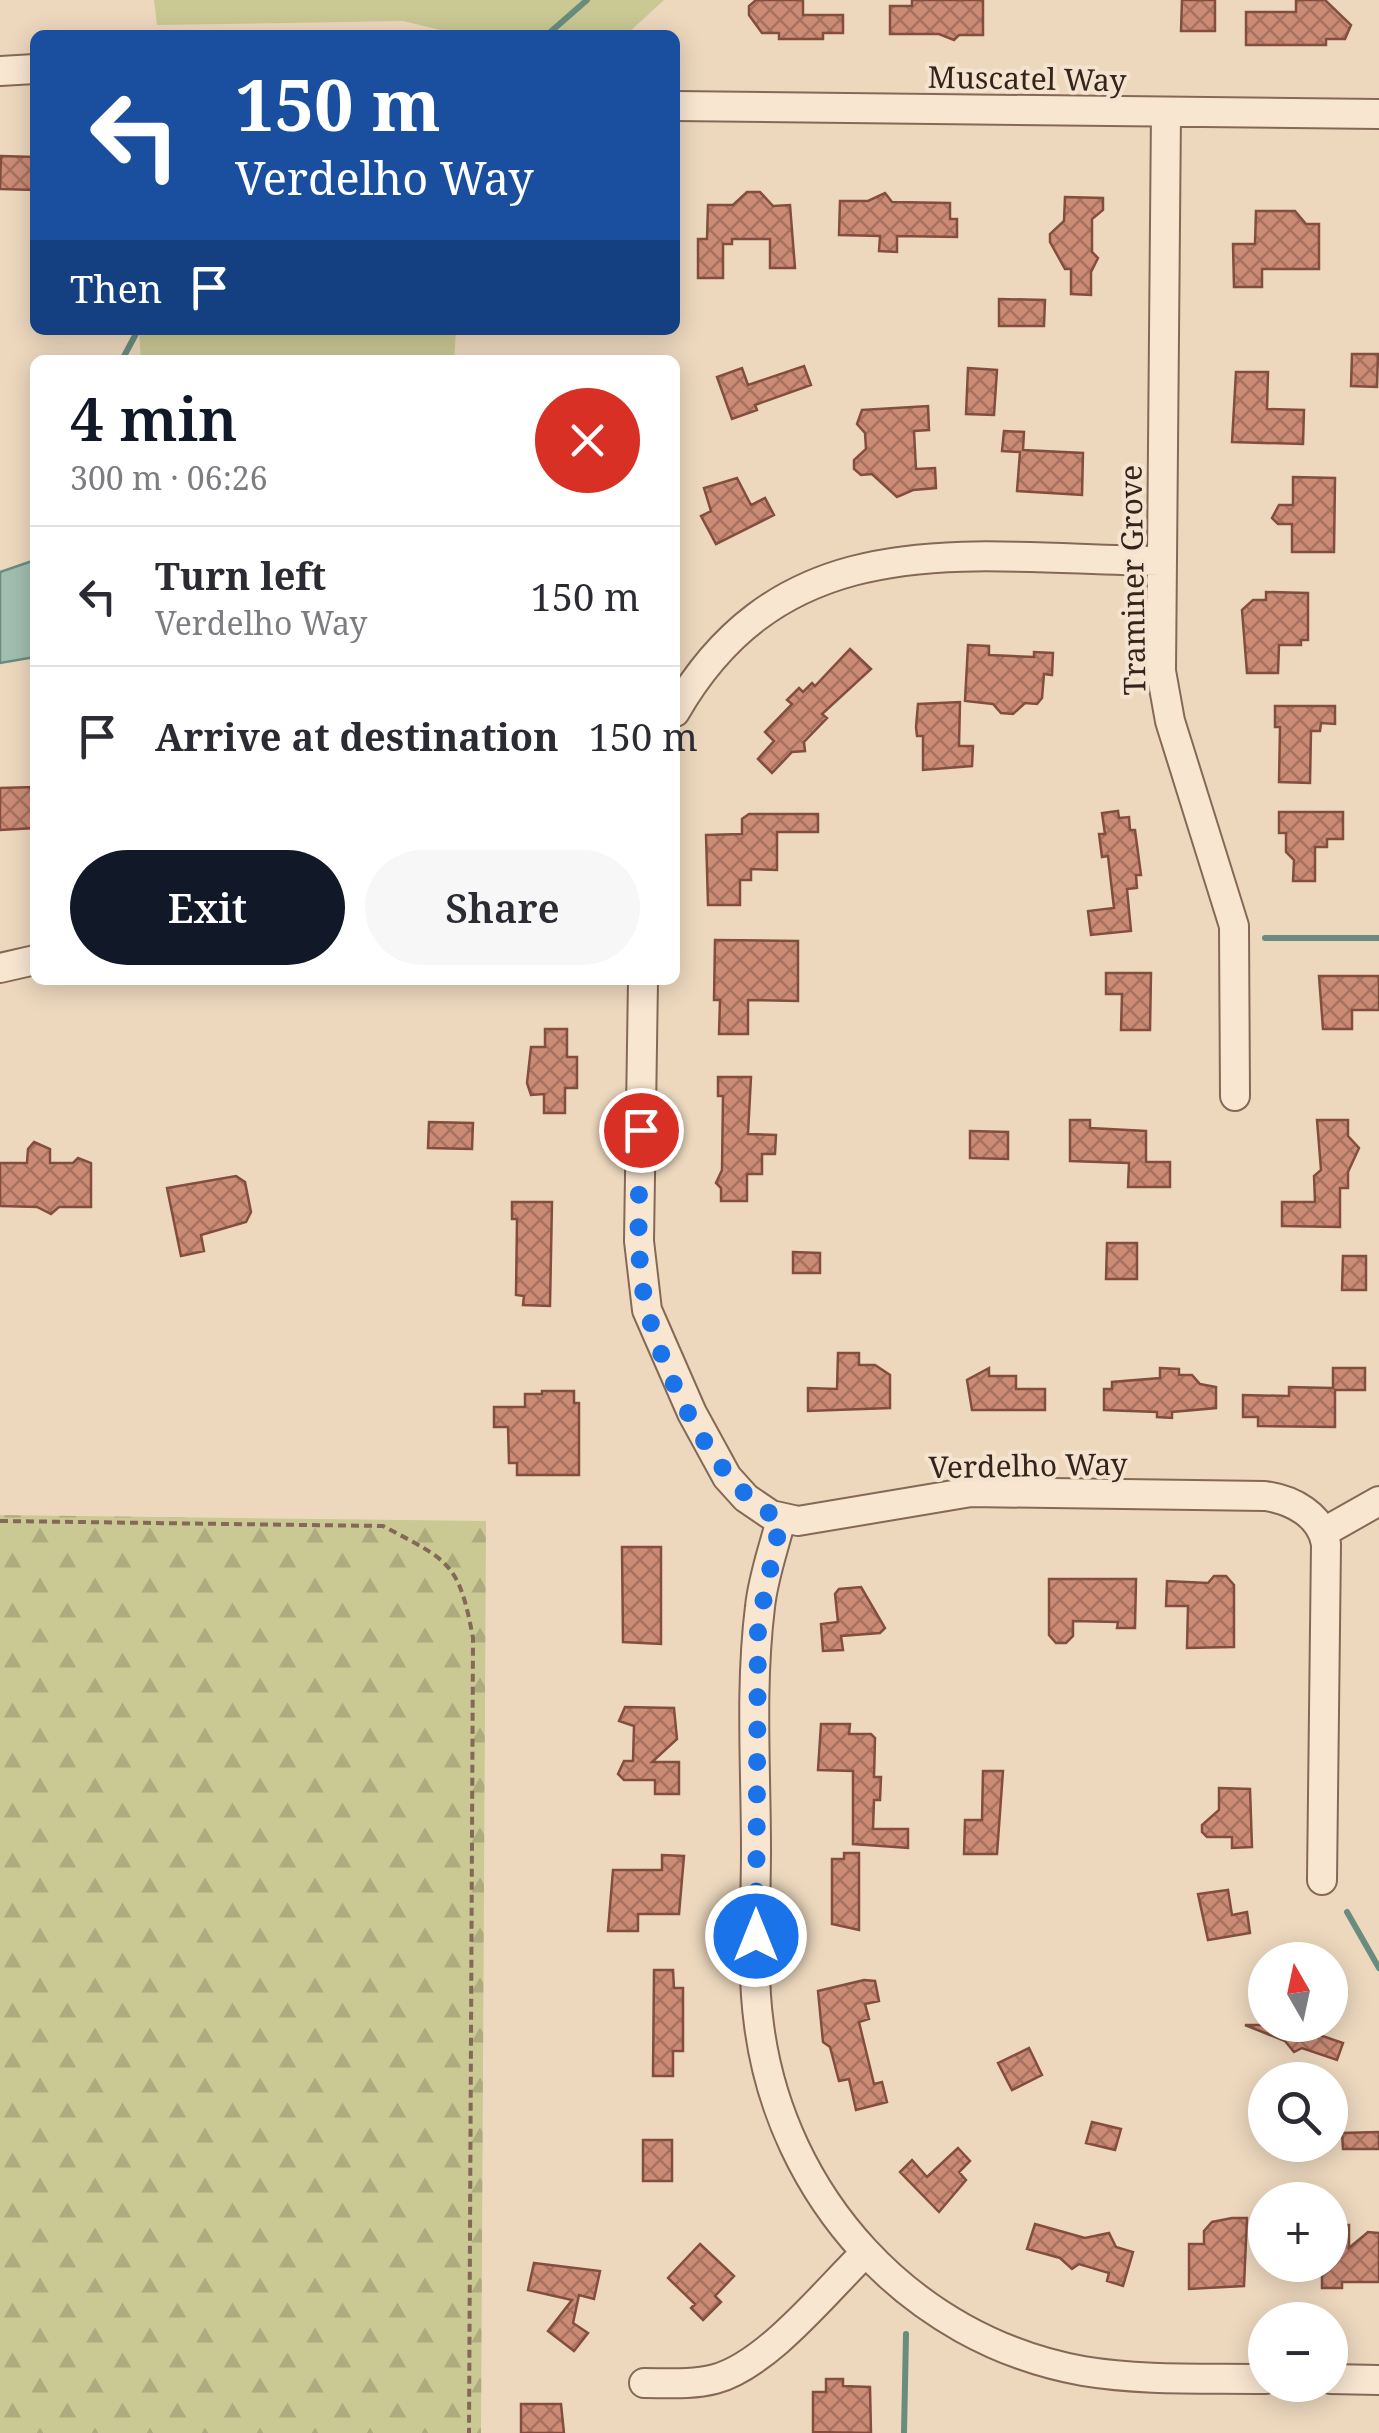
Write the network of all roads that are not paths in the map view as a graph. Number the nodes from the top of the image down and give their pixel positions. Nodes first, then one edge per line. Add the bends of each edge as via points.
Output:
1 (30, 69) edge
2 (0, 70) edge
3 (680, 106) edge
4 (1166, 112) junction
5 (1379, 114) edge
6 (1160, 561) junction
7 (680, 704) edge
8 (30, 961) edge
9 (0, 968) edge
10 (643, 985) edge
11 (1235, 1096) dead end
12 (1379, 1502) edge
13 (781, 1519) junction
14 (1324, 1532) junction
15 (1322, 1880) dead end
16 (864, 2254) junction
17 (1248, 2378) edge
18 (1348, 2379) edge
19 (1379, 2380) edge
20 (644, 2383) dead end

1 - 2 street
3 - 4 street, Muscatel Way
4 - 5 street, Muscatel Way
4 - 6 street, Traminer Grove
6 - 7 street via 921,558 844,571 806,585 740,630
6 - 11 street, Traminer Grove via 1165,697 1234,926
8 - 9 street
10 - 13 street via 640,1242 647,1310 727,1477 760,1510
12 - 14 street
13 - 14 street, Verdelho Way via 812,1521 970,1492 1265,1496 1308,1513
13 - 16 street via 758,1626 759,2025 791,2144
14 - 15 street
16 - 17 street via 927,2306 1022,2355 1116,2375
16 - 20 street via 739,2369 693,2383
18 - 19 street

